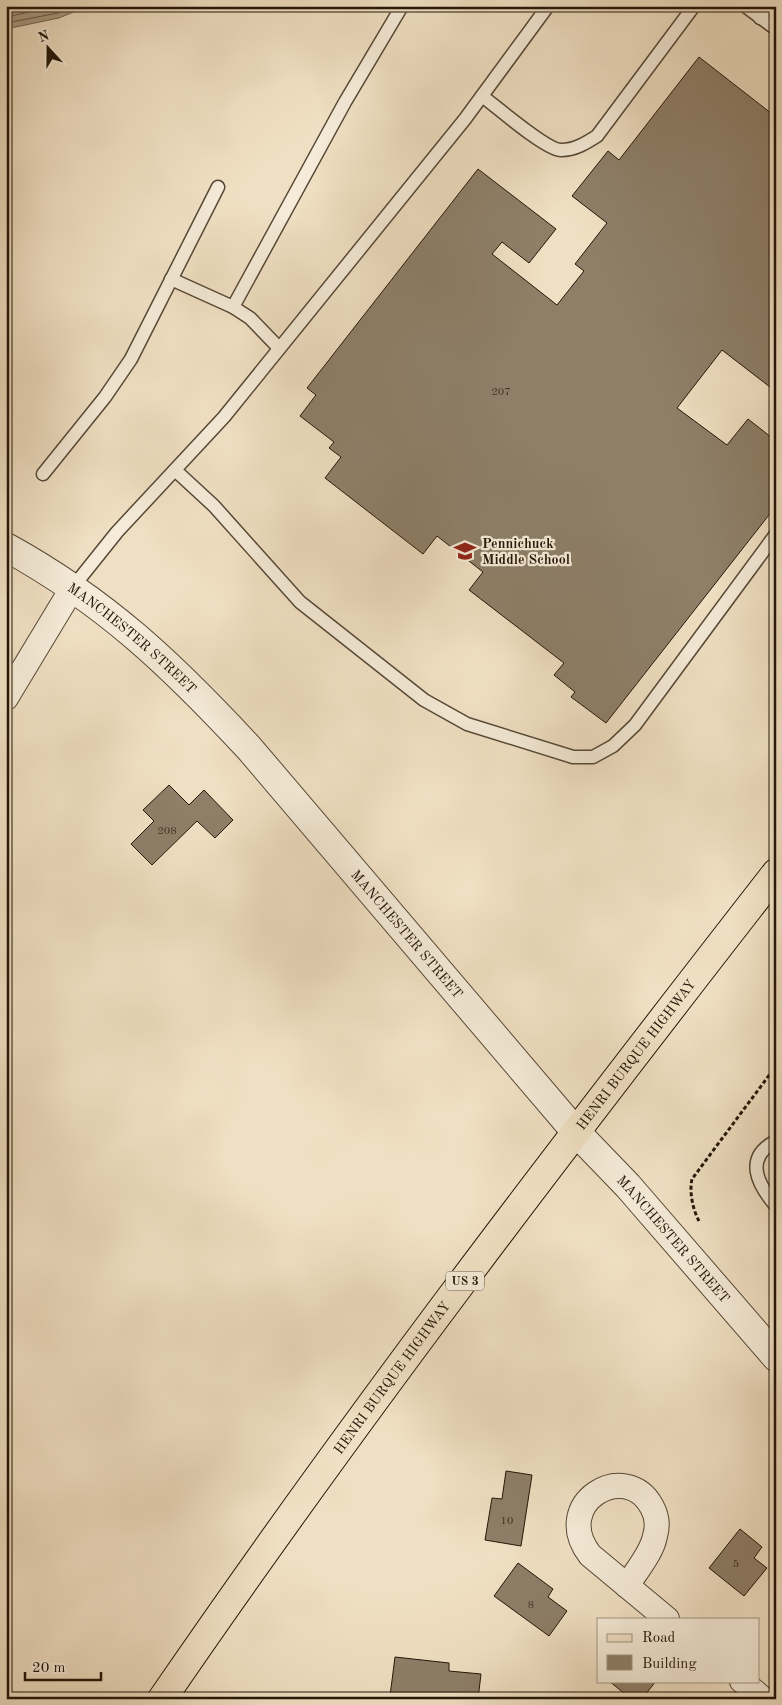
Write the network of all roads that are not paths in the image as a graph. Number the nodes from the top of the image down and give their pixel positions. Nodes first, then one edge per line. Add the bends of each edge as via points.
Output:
1 (402, 6) edge
2 (548, 6) edge
3 (694, 6) edge
4 (745, 6) edge
5 (769, 6) edge
6 (760, 18) junction
7 (776, 29) edge
8 (482, 96) junction
9 (218, 187) dead end
10 (171, 278) junction
11 (233, 307) junction
12 (279, 348) junction
13 (175, 470) junction
14 (43, 474) dead end
15 (776, 534) edge
16 (6, 547) edge
17 (73, 587) junction
18 (6, 698) edge
19 (776, 874) edge
20 (575, 1131) junction
21 (776, 1141) edge
22 (776, 1206) edge
23 (776, 1357) edge
24 (627, 1586) dead end
25 (666, 1618) edge
26 (743, 1682) edge
27 (162, 1699) edge
28 (763, 1699) edge

1 - 11 lane via 345,102
2 - 8 lane
3 - 8 lane via 597,136 578,147 560,150 546,145
4 - 6 lane
5 - 6 lane
6 - 7 lane
8 - 12 lane
9 - 10 lane
10 - 11 lane
10 - 14 lane via 131,359
11 - 12 lane via 250,318
12 - 13 lane via 224,417
13 - 15 lane via 214,506 300,602 424,700 467,724 573,757 593,756 613,746 635,725
13 - 17 lane via 117,532
16 - 17 street, MANCHESTER STREET
17 - 18 street
17 - 20 street, MANCHESTER STREET via 143,641 249,748
19 - 20 main road, HENRI BURQUE HIGHWAY / US 3
20 - 23 street, MANCHESTER STREET via 628,1186
20 - 27 main road, HENRI BURQUE HIGHWAY / US 3 via 283,1527
21 - 22 lane via 761,1154 756,1166 758,1181
24 - 25 street
26 - 28 street

